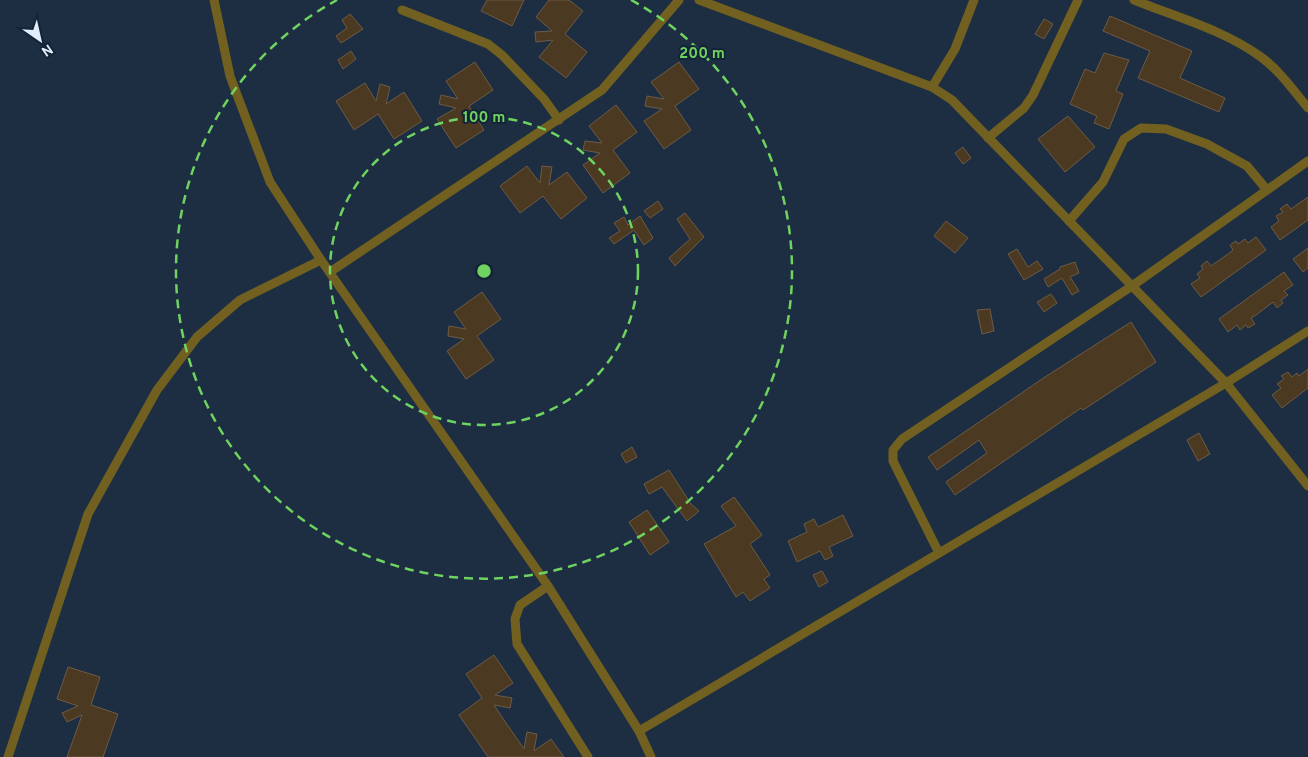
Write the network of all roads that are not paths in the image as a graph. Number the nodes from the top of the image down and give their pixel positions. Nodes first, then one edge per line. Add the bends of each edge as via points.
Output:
1 (214, 0) edge
2 (679, 0) edge
3 (699, 0) edge
4 (974, 0) edge
5 (1078, 0) edge
6 (1134, 0) edge
7 (402, 10) dead end
8 (932, 87) junction
9 (1308, 108) edge
10 (559, 120) junction
11 (988, 138) junction
12 (1308, 160) edge
13 (1266, 190) junction
14 (1068, 220) junction
15 (322, 260) junction
16 (330, 272) junction
17 (1132, 286) junction
18 (1308, 331) edge
19 (1226, 383) junction
20 (1308, 486) edge
21 (939, 553) junction
22 (548, 586) junction
23 (638, 731) junction
24 (8, 757) edge
25 (588, 757) edge
26 (651, 757) edge

1 - 15 street via 230,76 270,182
2 - 10 street via 602,90
3 - 8 street
4 - 8 street via 955,50
5 - 11 street via 1024,108
6 - 9 street via 1222,34 1262,57
7 - 10 street via 488,44 538,93
8 - 11 street via 952,100
10 - 16 street
11 - 14 street
12 - 13 street
13 - 14 street via 1247,166 1207,144 1166,128 1141,128 1124,139 1103,182
13 - 17 street
14 - 17 street
15 - 16 street
15 - 24 street via 240,300 197,337 156,390 88,514
16 - 22 street
17 - 19 street
17 - 21 street via 915,430 893,450 892,460
18 - 19 street
19 - 20 street
19 - 21 street
21 - 23 street
22 - 23 street
22 - 25 street via 520,605 515,619 517,644
23 - 26 street

